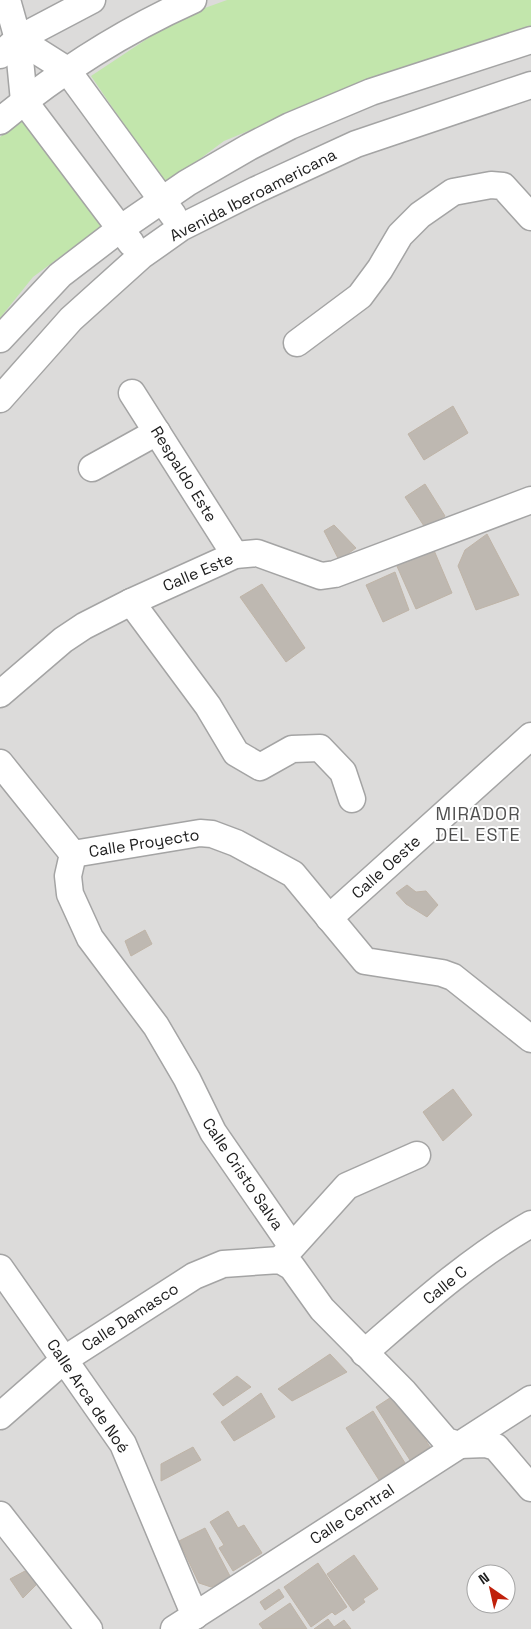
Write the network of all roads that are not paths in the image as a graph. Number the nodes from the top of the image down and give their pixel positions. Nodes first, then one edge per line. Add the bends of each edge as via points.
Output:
1 (7, 0) edge
2 (92, 0) edge
3 (193, 0) edge
4 (531, 40) edge
5 (9, 47) edge
6 (67, 70) junction
7 (531, 85) edge
8 (24, 101) junction
9 (0, 120) edge
10 (162, 201) junction
11 (531, 217) edge
12 (182, 227) junction
13 (120, 229) junction
14 (141, 256) junction
15 (0, 339) edge
16 (297, 342) dead end
17 (132, 393) dead end
18 (0, 399) edge
19 (157, 432) junction
20 (92, 468) dead end
21 (531, 500) edge
22 (235, 555) junction
23 (131, 602) junction
24 (0, 694) edge
25 (531, 736) edge
26 (0, 763) edge
27 (352, 799) dead end
28 (73, 854) junction
29 (329, 918) junction
30 (531, 1039) edge
31 (417, 1155) dead end
32 (531, 1224) edge
33 (286, 1253) junction
34 (0, 1268) edge
35 (364, 1353) junction
36 (65, 1359) junction
37 (531, 1399) edge
38 (0, 1416) edge
39 (460, 1445) junction
40 (531, 1488) edge
41 (0, 1515) edge
42 (184, 1622) edge
43 (89, 1629) edge

1 - 5 street
2 - 5 street
3 - 6 street via 166,12
4 - 10 street via 332,107 249,147
5 - 6 street
5 - 8 street
6 - 8 street
6 - 10 street
7 - 12 street, Avenida Iberoamericana via 356,144
8 - 9 street
8 - 13 street
10 - 12 street
10 - 13 street
11 - 16 street via 503,186 451,193 420,215 400,235 360,296
12 - 14 street, Avenida Iberoamericana
13 - 14 street
13 - 15 street via 60,275
14 - 18 street, Avenida Iberoamericana via 71,319
17 - 19 street, Respaldo Este
19 - 20 street
19 - 22 street, Respaldo Este
21 - 22 street, Calle Este via 335,574 320,576 258,553
22 - 23 street, Calle Este
23 - 24 street, Calle Este via 63,640
23 - 27 street via 208,706 236,753 260,767 292,749 320,748 343,772
25 - 29 street, Calle Oeste
26 - 28 street
28 - 29 street, Calle Proyecto via 200,833 212,834 236,843 293,874
28 - 33 street, Calle Cristo Salva via 68,876 70,894 90,938 156,1026 188,1079 209,1125
29 - 30 street, Calle Proyecto via 366,960 453,977
31 - 33 street via 347,1186
32 - 35 street, Calle C via 442,1286
33 - 35 street, Calle Cristo Salva via 292,1267 322,1309
33 - 36 street, Calle Damasco via 204,1271
34 - 36 street, Calle Arca de Noé
35 - 39 street, Calle Cristo Salva via 404,1392 446,1442
36 - 38 street, Calle Damasco
36 - 42 street, Calle Arca de Noé via 128,1454
37 - 39 street, Calle Central
39 - 40 street via 496,1447
39 - 42 street, Calle Central
41 - 43 street

